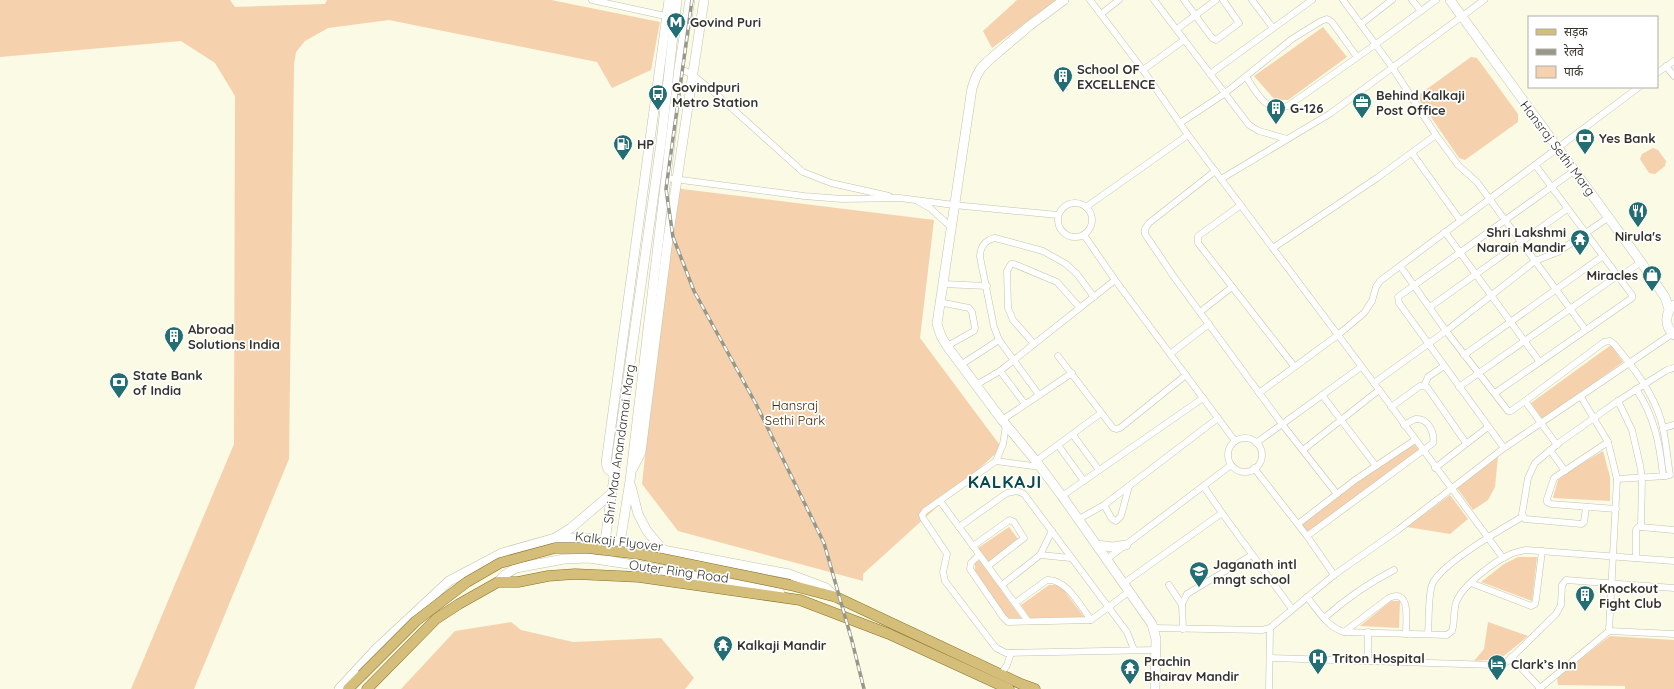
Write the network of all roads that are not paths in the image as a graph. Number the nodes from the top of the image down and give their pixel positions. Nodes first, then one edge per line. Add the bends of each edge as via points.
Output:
1 (592, 0) edge
2 (669, 0) edge
3 (677, 0) edge
4 (690, 0) edge
5 (704, 0) edge
6 (1064, 0) edge
7 (1090, 0) edge
8 (1119, 0) edge
9 (1154, 0) edge
10 (1184, 0) edge
11 (1216, 0) edge
12 (1223, 0) edge
13 (1252, 0) edge
14 (1312, 0) edge
15 (1343, 0) edge
16 (1392, 0) edge
17 (1412, 0) edge
18 (1436, 0) edge
19 (1450, 0) edge
20 (1484, 0) edge
21 (1421, 11) junction
22 (1101, 14) junction
23 (1196, 16) junction
24 (1461, 16) junction
25 (671, 17) junction
26 (1361, 24) junction
27 (1273, 28) junction
28 (1177, 29) junction
29 (1184, 40) junction
30 (1376, 44) junction
31 (1357, 57) junction
32 (1674, 61) edge
33 (1666, 66) junction
34 (1392, 67) junction
35 (679, 68) junction
36 (1143, 70) junction
37 (1658, 72) edge
38 (1210, 74) junction
39 (693, 75) junction
40 (1674, 76) edge
41 (1246, 77) junction
42 (1638, 88) edge
43 (1224, 94) junction
44 (1180, 123) junction
45 (1188, 135) junction
46 (1436, 135) junction
47 (1287, 139) junction
48 (1558, 148) junction
49 (1412, 153) junction
50 (1536, 166) junction
51 (1575, 170) junction
52 (1215, 171) junction
53 (666, 178) junction
54 (1221, 179) junction
55 (678, 180) junction
56 (1551, 187) junction
57 (900, 198) junction
58 (1489, 198) junction
59 (916, 200) junction
60 (954, 205) junction
61 (1241, 205) junction
62 (1086, 207) junction
63 (1567, 209) junction
64 (1058, 216) junction
65 (1608, 217) junction
66 (1460, 220) junction
67 (1505, 220) junction
68 (952, 228) junction
69 (1445, 232) junction
70 (1585, 232) junction
71 (1084, 235) junction
72 (1521, 242) junction
73 (1273, 248) junction
74 (1460, 253) junction
75 (1603, 256) junction
76 (1535, 262) junction
77 (1641, 262) junction
78 (1403, 270) dead end
79 (1476, 275) junction
80 (1617, 276) junction
81 (1115, 280) junction
82 (943, 284) junction
83 (1414, 284) junction
84 (987, 286) junction
85 (1232, 287) junction
86 (1556, 289) junction
87 (1490, 296) junction
88 (1094, 297) junction
89 (1670, 298) edge
90 (939, 302) junction
91 (1430, 307) junction
92 (1672, 307) edge
93 (1080, 308) junction
94 (1570, 309) junction
95 (1200, 312) junction
96 (1511, 323) junction
97 (1209, 324) junction
98 (1585, 329) junction
99 (1446, 331) junction
100 (1673, 334) edge
101 (1338, 335) junction
102 (999, 340) junction
103 (1525, 341) junction
104 (1034, 344) junction
105 (1428, 344) junction
106 (947, 346) junction
107 (1170, 354) junction
108 (1464, 355) junction
109 (1058, 356) dead end
110 (1014, 360) junction
111 (1539, 361) junction
112 (1629, 362) junction
113 (962, 364) junction
114 (1294, 366) junction
115 (1444, 366) junction
116 (1361, 367) junction
117 (1674, 368) edge
118 (1000, 371) junction
119 (1072, 373) junction
120 (1478, 373) junction
121 (1186, 375) junction
122 (1374, 383) junction
123 (1645, 383) junction
124 (976, 386) junction
125 (1424, 386) junction
126 (1460, 386) junction
127 (1636, 389) junction
128 (1379, 390) junction
129 (1259, 392) junction
130 (1494, 394) junction
131 (1039, 395) junction
132 (1322, 395) junction
133 (1581, 397) junction
134 (1203, 398) junction
135 (1618, 400) junction
136 (1525, 401) junction
137 (1025, 404) junction
138 (1391, 407) junction
139 (1101, 413) junction
140 (1218, 418) junction
141 (1594, 418) junction
142 (1340, 420) junction
143 (1004, 422) junction
144 (1282, 424) junction
145 (1541, 424) junction
146 (1404, 425) junction
147 (1674, 425) edge
148 (1488, 427) junction
149 (1663, 428) junction
150 (1073, 435) junction
151 (1415, 440) junction
152 (1235, 441) junction
153 (1608, 442) junction
154 (1256, 443) junction
155 (1466, 443) junction
156 (1058, 445) junction
157 (1557, 445) junction
158 (1504, 448) junction
159 (1303, 450) junction
160 (1422, 450) junction
161 (1550, 450) junction
162 (996, 461) junction
163 (1038, 464) junction
164 (1231, 465) junction
165 (1376, 466) junction
166 (1254, 468) junction
167 (1435, 468) junction
168 (1099, 470) junction
169 (1565, 470) junction
170 (631, 471) junction
171 (1672, 475) edge
172 (1663, 476) junction
173 (1642, 477) junction
174 (1617, 479) junction
175 (630, 481) junction
176 (1084, 481) junction
177 (1129, 486) junction
178 (1204, 487) junction
179 (1450, 489) junction
180 (612, 493) junction
181 (1337, 494) junction
182 (1062, 496) junction
183 (940, 501) junction
184 (1104, 505) junction
185 (1586, 507) junction
186 (1616, 509) junction
187 (1222, 513) junction
188 (1522, 517) junction
189 (1079, 519) junction
190 (1298, 524) junction
191 (1641, 526) junction
192 (959, 527) junction
193 (1674, 530) edge
194 (1052, 531) junction
195 (1308, 536) junction
196 (1487, 537) junction
197 (555, 538) junction
198 (543, 540) junction
199 (605, 541) junction
200 (620, 543) junction
201 (1097, 545) junction
202 (1126, 545) junction
203 (973, 546) junction
204 (663, 550) junction
205 (1542, 551) junction
206 (979, 554) junction
207 (1040, 555) junction
208 (1252, 555) junction
209 (1612, 556) junction
210 (701, 557) junction
211 (1071, 558) junction
212 (1503, 558) junction
213 (1636, 558) junction
214 (1107, 559) junction
215 (609, 561) junction
216 (1674, 561) edge
217 (548, 562) junction
218 (988, 566) junction
219 (1394, 570) dead end
220 (1334, 575) junction
221 (692, 576) junction
222 (498, 582) junction
223 (1124, 582) junction
224 (1471, 583) junction
225 (1611, 584) junction
226 (1002, 585) junction
227 (1169, 585) dead end
228 (1674, 588) edge
229 (1130, 590) junction
230 (836, 597) junction
231 (1307, 597) junction
232 (800, 600) junction
233 (1015, 603) junction
234 (1182, 605) junction
235 (1108, 607) junction
236 (1292, 609) junction
237 (1324, 618) junction
238 (1091, 620) junction
239 (1028, 622) junction
240 (1154, 628) junction
241 (1270, 628) junction
242 (1183, 629) junction
243 (1609, 631) junction
244 (1344, 632) junction
245 (1368, 632) junction
246 (1406, 634) junction
247 (1428, 634) junction
248 (1674, 634) edge
249 (1134, 650) junction
250 (1156, 650) junction
251 (1011, 653) junction
252 (1270, 658) junction
253 (1511, 658) junction
254 (1368, 661) junction
255 (1001, 674) junction
256 (1540, 688) edge
257 (339, 689) edge
258 (348, 689) edge
259 (367, 689) edge
260 (1009, 689) edge
261 (1035, 689) edge
262 (1155, 689) edge
263 (1269, 689) edge

1 - 25 street
2 - 25 main road
3 - 25 main road
4 - 35 main road, Shri Maa Anandamai Marg
5 - 39 main road
6 - 60 main road via 980,68 972,88
7 - 22 street
8 - 22 street
9 - 28 street
10 - 23 street
11 - 23 street
12 - 23 street via 1239,23 1218,40 1212,38
13 - 27 street
14 - 27 street
15 - 26 street
16 - 26 street
17 - 21 street
18 - 21 street
19 - 24 main road, Hansraj Sethi Marg
20 - 24 street
21 - 30 street
22 - 36 street
23 - 28 street
24 - 34 street
24 - 48 main road, Hansraj Sethi Marg
25 - 180 main road, Shri Maa Anandamai Marg via 606,463 615,475
26 - 30 street
27 - 38 street
28 - 29 street
29 - 36 street
29 - 38 street
30 - 31 street
30 - 34 street
31 - 41 street via 1288,106 1280,108 1264,103
31 - 41 street via 1332,22 1324,20 1292,39
32 - 33 street
33 - 37 street
33 - 40 street
34 - 46 street
34 - 47 street via 1331,113
35 - 39 street
35 - 53 main road, Shri Maa Anandamai Marg
36 - 44 street
38 - 43 street
39 - 55 main road
39 - 57 street via 803,172 831,183
41 - 43 street
42 - 48 street
43 - 44 street
43 - 47 street via 1249,125 1259,131
44 - 45 street
45 - 52 street
45 - 62 street
46 - 49 street
46 - 58 street
47 - 54 street
48 - 50 street
48 - 51 main road, Hansraj Sethi Marg
49 - 66 street
49 - 73 street
50 - 56 street
50 - 58 street
51 - 56 street
51 - 65 main road, Hansraj Sethi Marg
52 - 54 street
52 - 95 street via 1149,223 1145,229 1147,238
53 - 55 street
53 - 170 main road, Shri Maa Anandamai Marg
54 - 61 street
55 - 57 street via 834,198
55 - 170 main road via 641,452
56 - 63 street
56 - 67 street
57 - 59 street
58 - 66 street
58 - 67 street
59 - 60 street
59 - 68 street via 930,208
60 - 64 street
60 - 68 main road
61 - 73 street
61 - 85 street via 1197,239 1199,246
62 - 64 street via 1077,203 1068,205
62 - 71 street via 1092,221
63 - 70 street
63 - 72 street
64 - 71 street via 1059,226 1065,234 1076,237
65 - 70 street
65 - 77 main road, Hansraj Sethi Marg
66 - 69 street
67 - 72 street
67 - 74 street
68 - 82 main road
69 - 74 street
69 - 101 street via 1380,281 1369,307
70 - 75 street
70 - 76 street via 1558,252
71 - 81 street
72 - 76 street
72 - 79 street
73 - 101 street
74 - 79 street
74 - 83 street
75 - 80 street
75 - 86 street
76 - 86 street
76 - 87 street
77 - 80 street via 1621,276
77 - 89 main road, Hansraj Sethi Marg
78 - 83 street
79 - 87 street
79 - 91 street
80 - 94 street
80 - 98 street via 1632,295 1631,300
81 - 88 street
81 - 107 street
82 - 84 street
82 - 90 main road
83 - 91 street
83 - 105 street via 1399,295 1398,301
84 - 88 street via 980,252 986,242 995,238 1043,251 1066,264
84 - 102 street via 994,327
85 - 95 street
85 - 114 street
86 - 94 street
86 - 96 street
87 - 96 street
87 - 99 street
88 - 93 street
89 - 92 main road, Hansraj Sethi Marg
90 - 106 main road via 937,324
90 - 106 street via 969,308 975,328 972,333
91 - 99 street
92 - 100 main road, Hansraj Sethi Marg via 1666,322
93 - 104 street
93 - 104 street via 1057,282 1011,264 1006,271 1008,308 1013,320
94 - 98 street
94 - 103 street
95 - 97 street
96 - 103 street
96 - 108 street
97 - 107 street
97 - 129 street
98 - 111 street
99 - 105 street
99 - 108 street
100 - 112 street
101 - 114 street
101 - 116 street
102 - 110 street
102 - 113 street
103 - 111 street
103 - 120 street
104 - 110 street
105 - 115 street
105 - 122 street
106 - 113 main road
107 - 121 street
108 - 120 street
109 - 119 street
110 - 118 street
110 - 131 street
111 - 130 street
112 - 123 street
112 - 133 street
112 - 136 street via 1614,344 1610,341 1604,342
113 - 124 main road
114 - 129 street
115 - 125 street via 1428,377
115 - 126 street
116 - 122 street
116 - 132 street
117 - 123 street
118 - 124 street
118 - 137 street
119 - 131 street
119 - 139 street
120 - 126 street
120 - 130 street
121 - 134 street
121 - 139 street via 1118,429 1113,428
122 - 128 street
123 - 127 street
123 - 149 street
124 - 143 main road
125 - 138 street via 1420,386
125 - 155 street via 1430,390
126 - 148 street
127 - 135 street
127 - 172 street via 1646,403 1657,436
128 - 138 street
128 - 142 street
129 - 144 street
130 - 136 street via 1510,412
131 - 137 street
132 - 142 street
132 - 144 street
133 - 141 street
133 - 145 street
134 - 140 street
134 - 168 street
135 - 141 street
135 - 173 street via 1632,430
136 - 145 street
137 - 143 street
138 - 146 street
139 - 150 street
140 - 152 street
140 - 177 street
141 - 153 street
141 - 157 street
142 - 159 street
142 - 165 street
143 - 162 street via 1003,444
143 - 163 main road
144 - 154 street
144 - 159 street
145 - 157 street
145 - 158 street
146 - 151 street
146 - 160 street via 1417,419 1426,423 1432,430 1433,443
147 - 149 street
148 - 155 street
148 - 158 street
149 - 171 street
150 - 156 street
150 - 168 street
151 - 160 street
151 - 165 street
152 - 154 street via 1246,438
152 - 164 street via 1228,454
153 - 169 street
153 - 174 street
154 - 166 street via 1260,448 1261,458
155 - 167 street
156 - 163 street
156 - 176 street
157 - 161 street
158 - 179 street
159 - 181 street
160 - 167 street
160 - 195 street
161 - 169 street
161 - 188 street via 1530,470
162 - 163 street
162 - 183 street
163 - 182 main road
164 - 166 street via 1242,471
164 - 178 street
165 - 181 street
166 - 190 street
167 - 179 street
168 - 176 street
169 - 185 street via 1552,482 1547,502
170 - 175 main road, Shri Maa Anandamai Marg
171 - 172 street
172 - 173 street
173 - 174 street
173 - 191 street
174 - 186 street
175 - 200 main road, Shri Maa Anandamai Marg
175 - 204 main road via 638,514 647,531
176 - 182 street
177 - 184 street
177 - 184 street via 1121,516 1116,521
178 - 187 street
178 - 202 street
179 - 196 street
179 - 220 street
180 - 197 main road via 571,528
180 - 199 main road, Shri Maa Anandamai Marg
181 - 190 street
182 - 189 main road
183 - 192 street
183 - 251 street via 922,516 947,554 943,572 945,581 996,648
184 - 189 street
185 - 186 street
185 - 188 street via 1582,524 1528,520
186 - 209 street
187 - 208 street
187 - 223 street
188 - 196 street
189 - 201 main road
190 - 195 street
191 - 193 street
191 - 213 street via 1636,530
192 - 194 street via 1006,493 1017,491 1027,496
192 - 203 street
194 - 207 street
194 - 211 street
195 - 220 street
196 - 212 street
196 - 247 street via 1440,574 1431,586
197 - 198 main road
197 - 199 main road
198 - 217 main road via 554,549
198 - 257 main road via 502,553 443,586 376,649
199 - 200 main road
199 - 215 main road, Shri Maa Anandamai Marg
200 - 204 main road
200 - 215 main road, Shri Maa Anandamai Marg
201 - 202 main road
201 - 214 main road
202 - 214 street
203 - 206 street
203 - 218 street via 1008,521 1014,522 1024,538
204 - 210 main road
205 - 209 street
205 - 212 street via 1526,550
205 - 224 street via 1536,599 1535,604 1531,606
206 - 218 street
206 - 239 street via 971,563 970,569 1003,617 1008,622
207 - 211 street
207 - 226 street
208 - 234 street via 1192,590 1184,598
208 - 236 street
209 - 213 street
209 - 225 street
210 - 221 main road via 694,558 691,562 689,569
210 - 230 main road via 789,574 826,588
211 - 235 street
212 - 224 street
213 - 216 street
214 - 223 main road
215 - 217 main road via 589,558
215 - 221 main road
217 - 222 main road via 516,568
218 - 226 street
219 - 237 street via 1357,591
220 - 231 street
221 - 232 main road via 781,593
222 - 232 main road, Outer Ring Road via 518,582 562,574 606,575 661,580
222 - 259 main road, Outer Ring Road via 436,618
223 - 229 main road
224 - 247 street via 1459,595 1450,633
225 - 228 street
225 - 243 street
225 - 253 street via 1566,580 1559,609
226 - 233 street
227 - 234 street
229 - 235 street
229 - 240 main road
230 - 255 main road
230 - 258 main road, Kalkaji Flyover, bridge via 639,554 588,548 555,548 500,563 467,582 416,621
231 - 236 street
231 - 237 street
232 - 260 main road, Outer Ring Road via 889,634
233 - 238 street via 1047,580 1053,579 1064,584
233 - 239 street
234 - 242 street
235 - 238 street
235 - 249 street via 1129,635
236 - 241 street
237 - 244 street via 1336,630
238 - 239 street
240 - 242 street
240 - 250 main road
241 - 242 street
241 - 252 street
243 - 248 street
243 - 256 street
244 - 245 street
244 - 246 street via 1395,595 1403,598 1406,603
245 - 246 street
245 - 254 street
246 - 247 street
249 - 250 street
249 - 251 street
250 - 262 main road
251 - 255 street
252 - 254 street
252 - 263 street
253 - 254 street via 1495,665
253 - 256 street
255 - 261 main road

